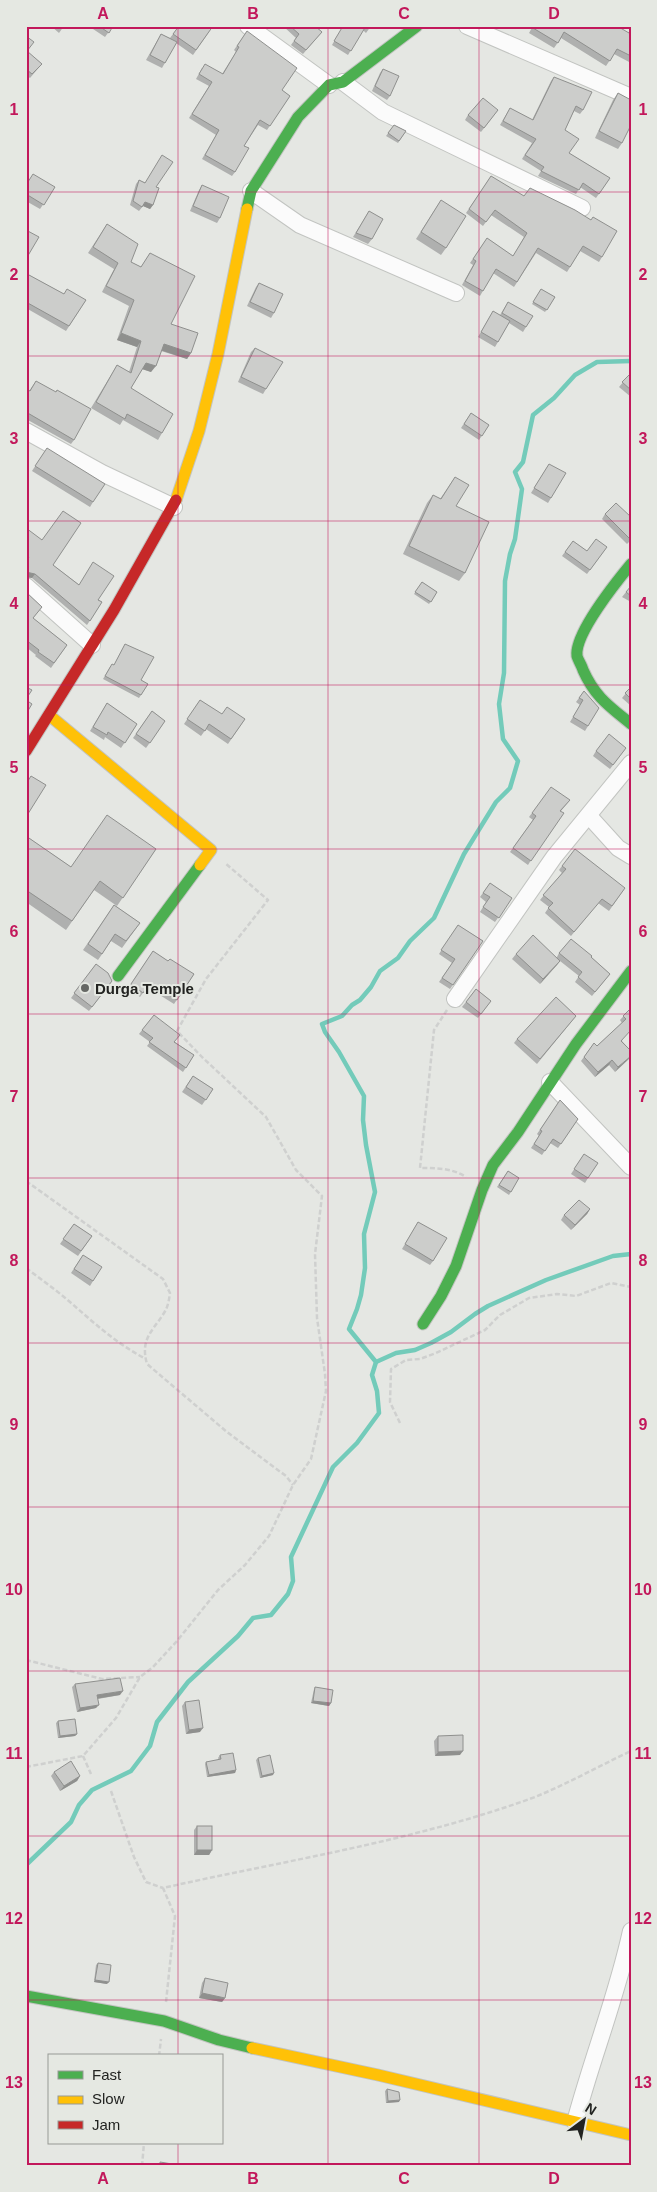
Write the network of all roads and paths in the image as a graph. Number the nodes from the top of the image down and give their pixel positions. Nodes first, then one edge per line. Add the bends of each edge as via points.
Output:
1 (248, 26) edge
2 (417, 26) edge
3 (467, 26) edge
4 (336, 84) junction
5 (631, 97) edge
6 (251, 191) junction
7 (582, 208) dead end
8 (456, 294) dead end
9 (26, 431) edge
10 (174, 507) junction
11 (631, 564) edge
12 (26, 586) edge
13 (92, 645) junction
14 (49, 716) junction
15 (631, 724) edge
16 (26, 751) edge
17 (631, 764) edge
18 (588, 816) junction
19 (211, 850) junction
20 (631, 856) edge
21 (631, 971) edge
22 (118, 976) dead end
23 (455, 999) joint
24 (550, 1082) junction
25 (631, 1167) edge
26 (489, 1172) junction
27 (26, 1181) edge
28 (26, 1268) edge
29 (631, 1287) edge
30 (423, 1324) dead end
31 (145, 1358) junction
32 (400, 1423) dead end
33 (293, 1485) junction
34 (26, 1660) edge
35 (140, 1677) junction
36 (631, 1751) edge
37 (83, 1756) junction
38 (26, 1767) edge
39 (91, 1774) dead end
40 (111, 1791) dead end
41 (163, 1888) junction
42 (631, 1931) edge
43 (26, 1996) edge
44 (164, 2021) junction
45 (159, 2054) edge
46 (576, 2122) junction
47 (631, 2135) edge
48 (144, 2144) edge
49 (142, 2166) edge

1 - 4 street
2 - 4 street
3 - 5 street
4 - 6 street via 298,117
4 - 7 street via 384,112
6 - 8 street via 300,225
6 - 10 street via 218,354 199,431
9 - 10 street via 102,473
10 - 13 street
11 - 15 street via 600,603 581,637 578,655 591,687
12 - 13 street
13 - 14 street
14 - 16 street
14 - 19 street
17 - 18 street
18 - 20 street via 618,848
18 - 23 street via 554,857
19 - 22 street
19 - 33 path via 268,900 206,979 177,1031 266,1117 296,1170 322,1196 316,1254 317,1318 326,1391 311,1459
21 - 24 street
23 - 26 path via 434,1030 420,1168 461,1173 471,1180
24 - 25 street
24 - 26 street via 520,1131
26 - 30 street via 456,1265
27 - 31 path via 163,1279 170,1293 166,1311 148,1336 143,1350
28 - 31 path via 98,1328
29 - 32 path via 611,1283 576,1296 557,1294 529,1298 500,1315 485,1330 436,1353 406,1360 391,1369 390,1402
31 - 33 path via 146,1364 286,1476
33 - 35 path via 269,1536 218,1590 177,1641
34 - 35 path via 102,1679
35 - 37 path via 116,1718
36 - 41 path via 535,1796 450,1823 348,1849
37 - 38 path
37 - 39 path
40 - 41 path via 146,1882
41 - 44 path via 175,1916
42 - 46 street
43 - 44 street
44 - 45 path
44 - 46 street via 219,2040 296,2059
46 - 47 street
48 - 49 path

